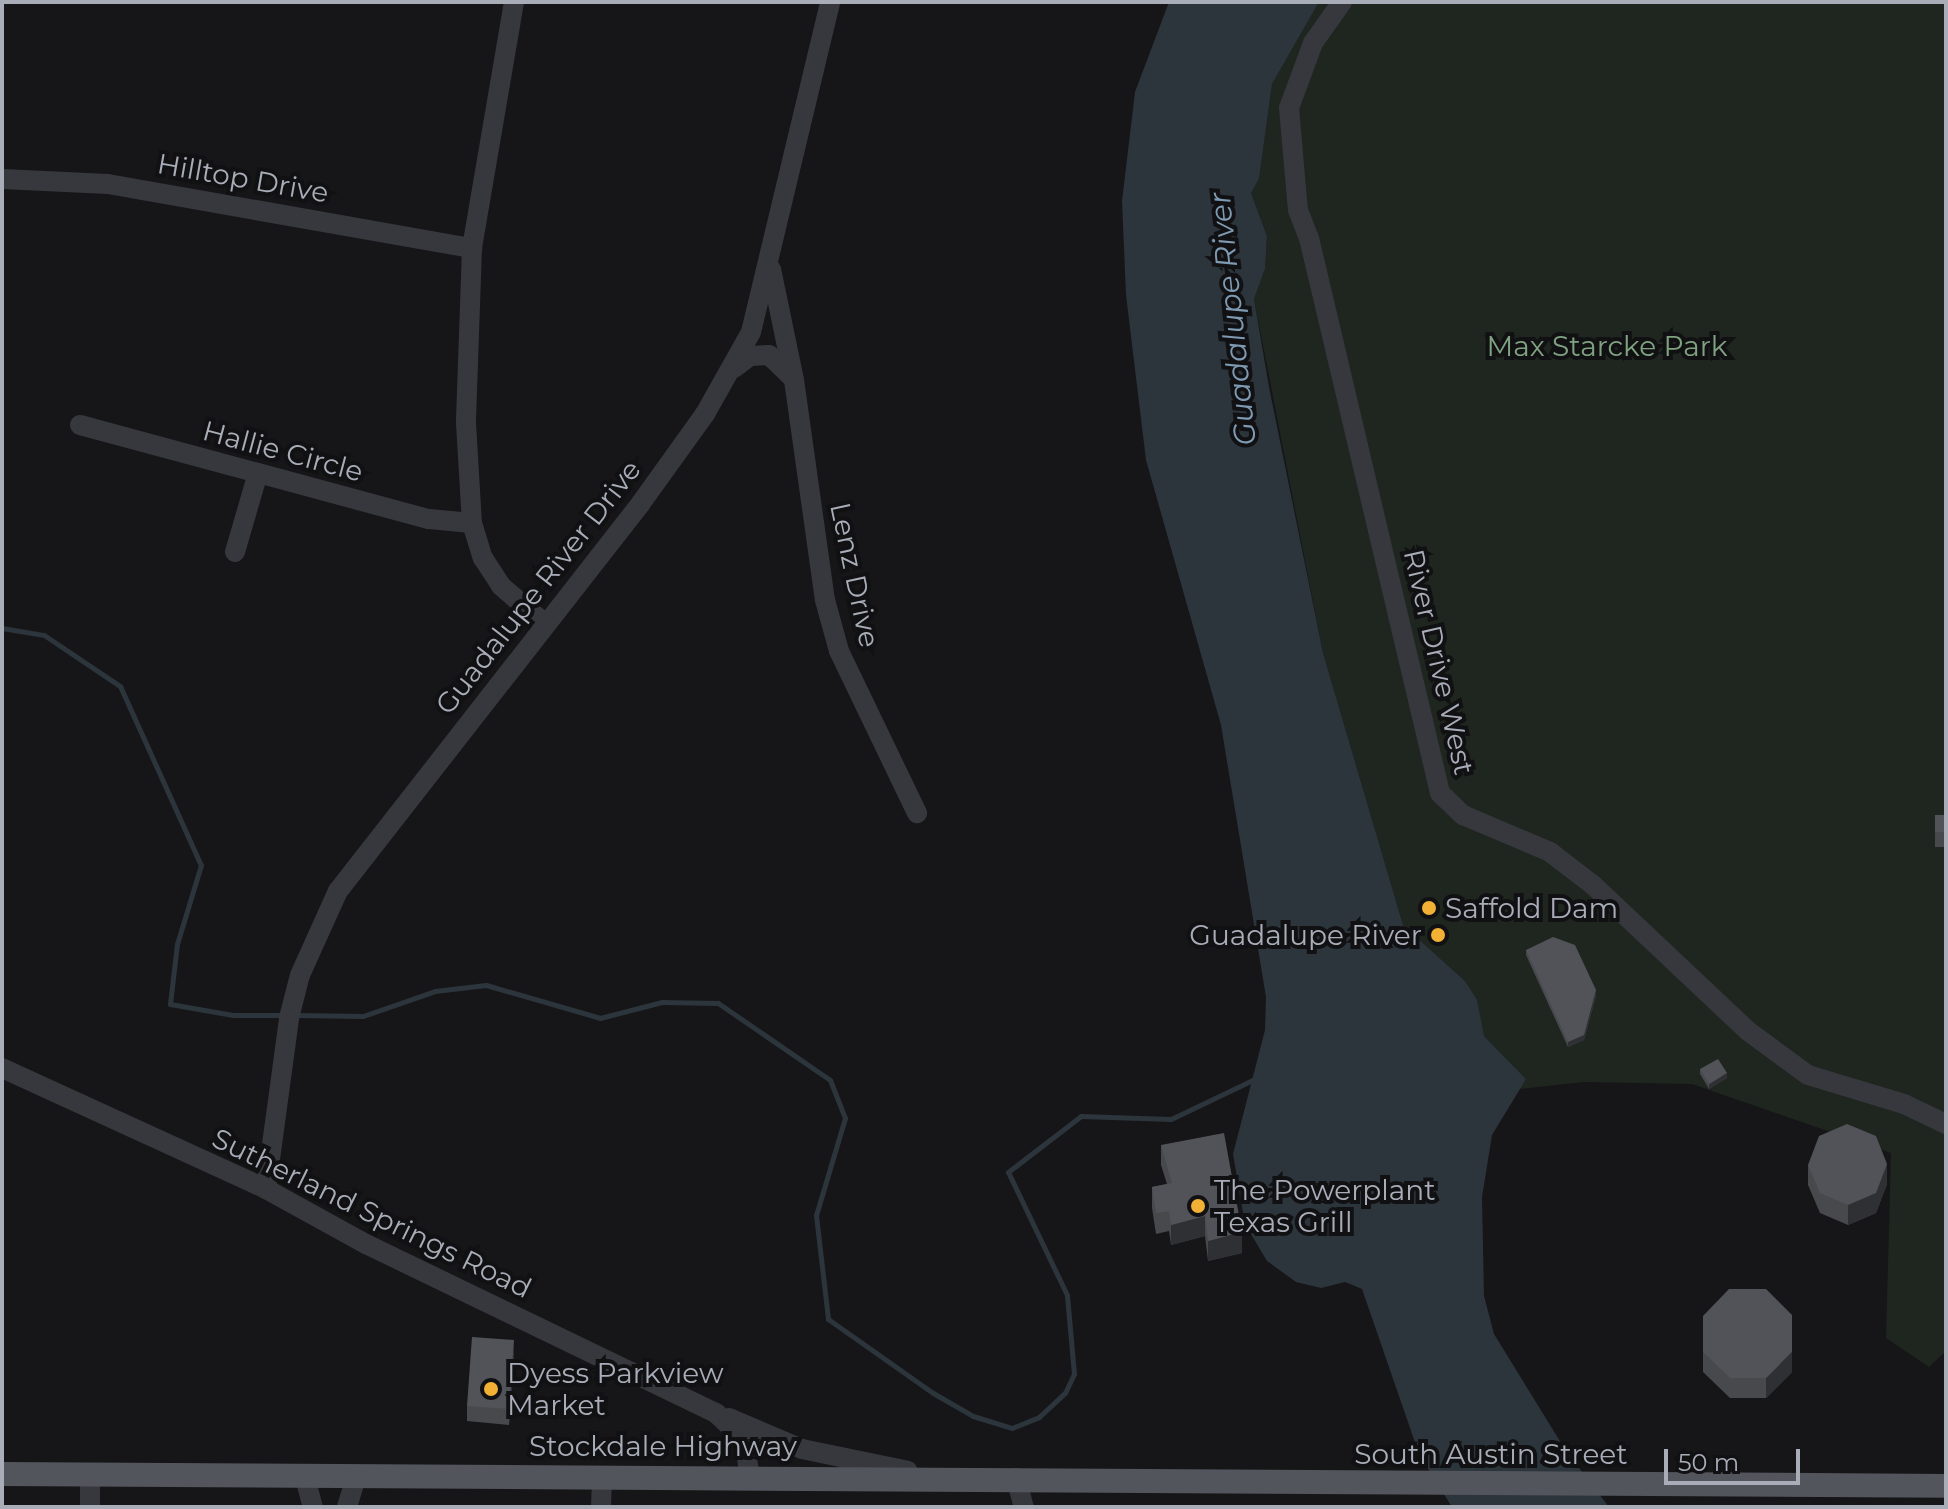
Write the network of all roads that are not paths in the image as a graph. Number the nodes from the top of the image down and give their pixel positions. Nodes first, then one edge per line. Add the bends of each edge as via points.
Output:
1 (511, 2) edge
2 (830, 2) edge
3 (1342, 2) edge
4 (2, 179) edge
5 (472, 248) junction
6 (771, 265) junction
7 (734, 368) junction
8 (794, 380) junction
9 (80, 425) dead end
10 (258, 473) junction
11 (472, 523) junction
12 (235, 552) dead end
13 (544, 623) junction
14 (917, 813) dead end
15 (2, 1068) edge
16 (1946, 1124) edge
17 (266, 1189) junction
18 (716, 1413) junction
19 (2, 1474) edge
20 (90, 1474) junction
21 (304, 1474) junction
22 (357, 1474) junction
23 (602, 1476) junction
24 (749, 1476) junction
25 (940, 1476) junction
26 (1016, 1478) junction
27 (1324, 1484) joint
28 (1946, 1486) edge
29 (90, 1507) edge
30 (313, 1507) edge
31 (347, 1507) edge
32 (601, 1507) edge
33 (1024, 1507) edge

1 - 5 street
2 - 6 street, Guadalupe River Drive via 800,113
3 - 16 street, River Drive West via 1313,43 1289,108 1296,194 1440,793 1463,815 1550,852 1593,885 1748,1031 1808,1075 1904,1104
4 - 5 street, Hilltop Drive via 108,184
5 - 11 street via 466,423
6 - 7 street, Guadalupe River Drive
6 - 8 street, Lenz Drive
7 - 8 street via 750,356 769,355
7 - 13 street, Guadalupe River Drive via 641,503
8 - 14 street, Lenz Drive via 825,600 839,651
9 - 10 street, Hallie Circle
10 - 11 street, Hallie Circle via 429,519
10 - 12 street
11 - 13 street via 483,558 501,586
13 - 17 street, Guadalupe River Drive via 338,891 316,935 300,975 282,1059
15 - 17 street, Sutherland Springs Road
17 - 18 street, Sutherland Springs Road via 366,1244
18 - 24 street, Sutherland Springs Road via 745,1441
18 - 25 street, Sutherland Springs Road via 826,1456
19 - 20 main road, Stockdale Highway
20 - 21 main road, Stockdale Highway
20 - 29 street
21 - 22 main road, Stockdale Highway
21 - 30 street
22 - 23 main road, Stockdale Highway
22 - 31 street
23 - 24 main road, Stockdale Highway
23 - 32 street
24 - 25 main road, Stockdale Highway
25 - 26 main road, Stockdale Highway
26 - 27 main road, Stockdale Highway
26 - 33 street
27 - 28 main road, South Austin Street

